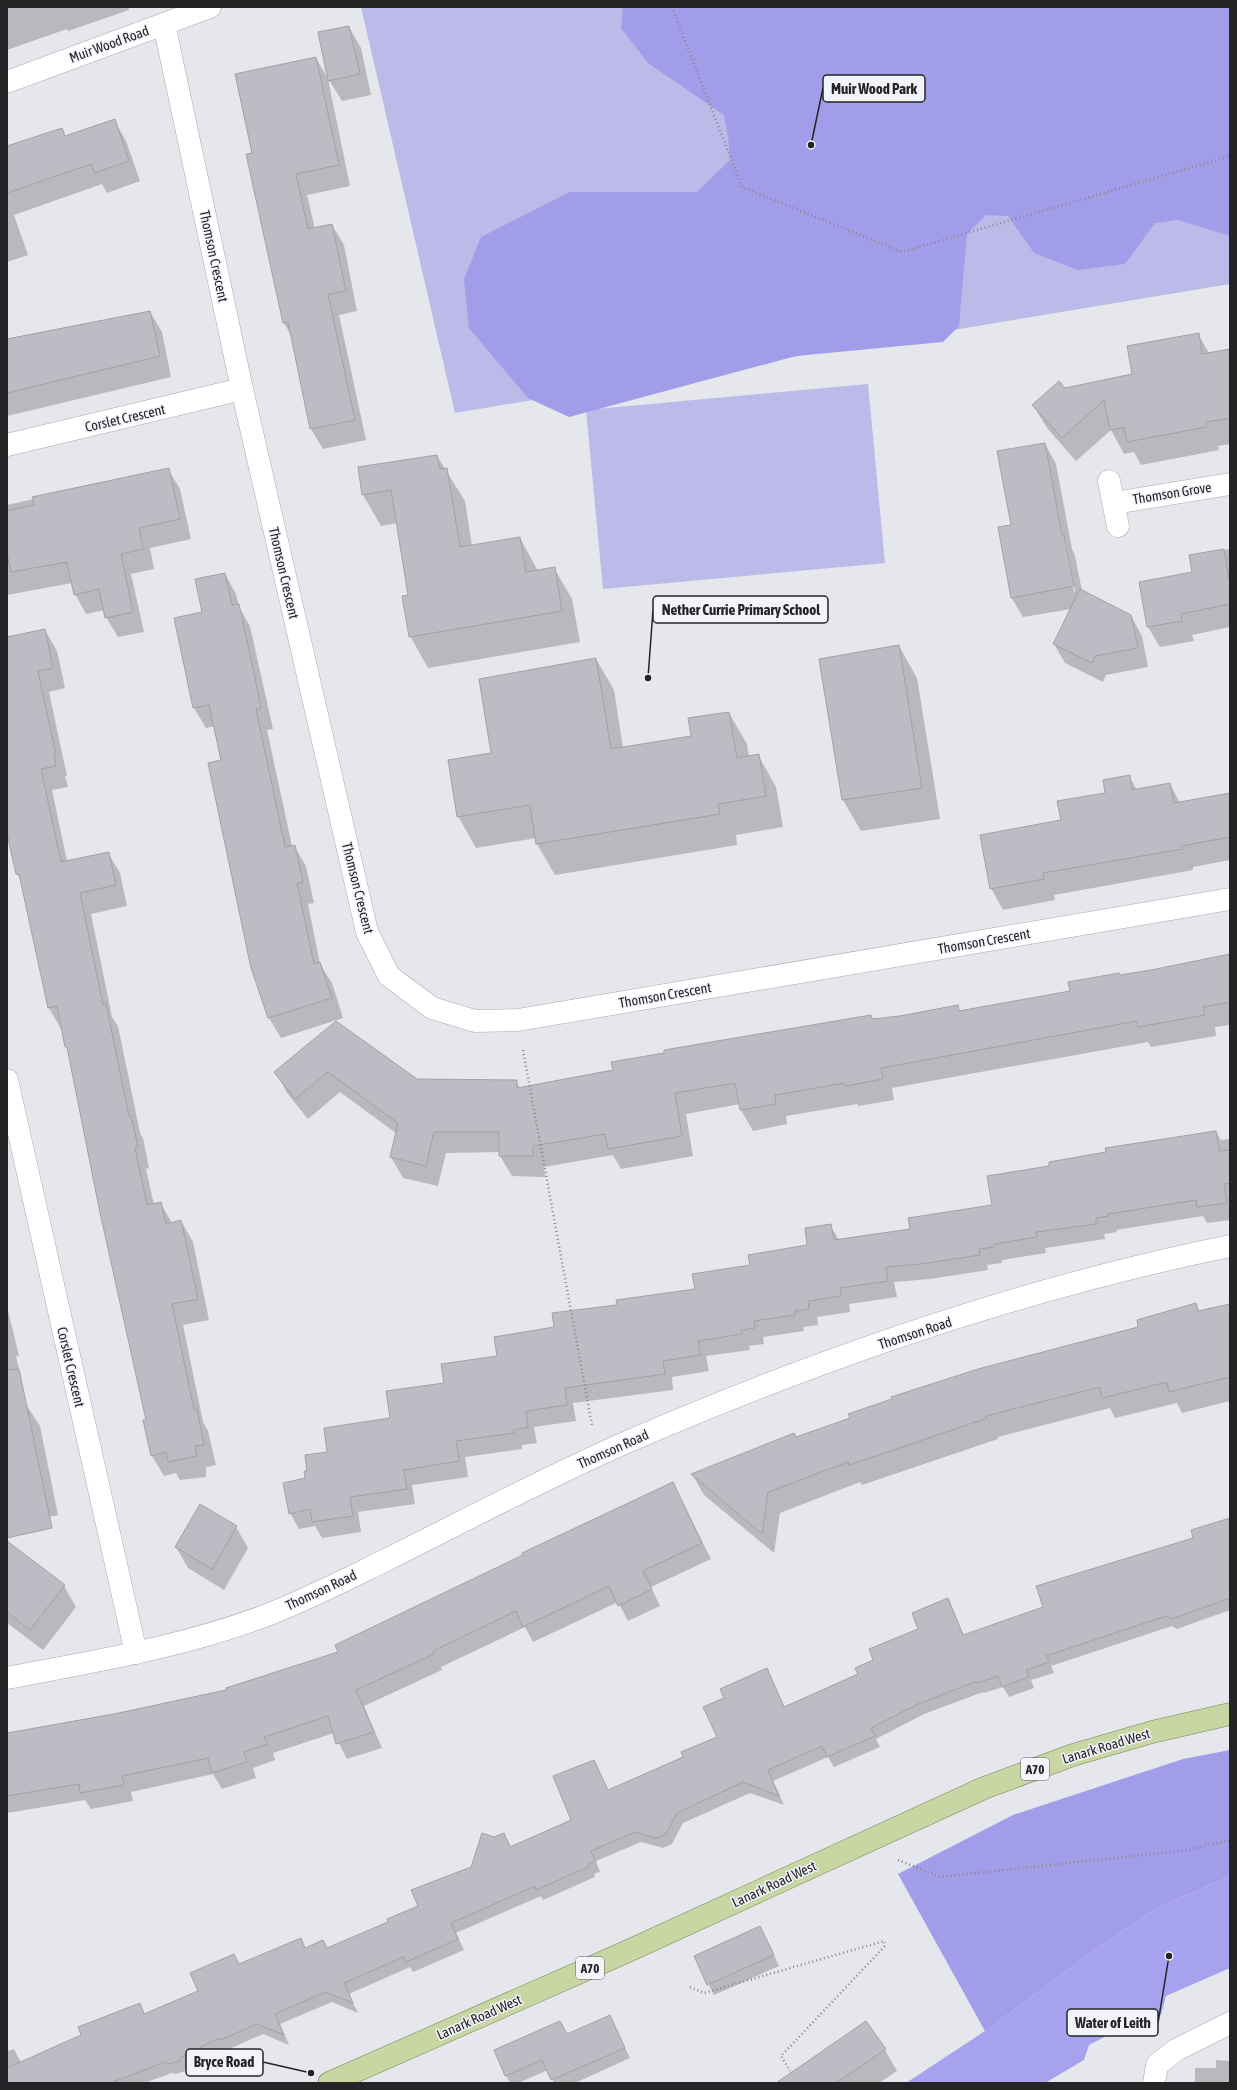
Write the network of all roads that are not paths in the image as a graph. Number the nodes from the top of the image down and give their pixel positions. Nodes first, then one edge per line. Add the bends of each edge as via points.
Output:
1 (210, 7) edge
2 (164, 24) junction
3 (7, 82) edge
4 (242, 390) junction
5 (7, 445) edge
6 (1109, 481) dead end
7 (1230, 484) edge
8 (1114, 503) junction
9 (1118, 526) dead end
10 (1230, 899) edge
11 (7, 1080) edge
12 (1230, 1246) edge
13 (136, 1653) junction
14 (7, 1678) edge
15 (1230, 1714) edge
16 (1230, 2023) edge
17 (329, 2083) edge
18 (1154, 2083) edge

1 - 2 street, Muir Wood Road
2 - 3 street, Muir Wood Road
2 - 4 street, Thomson Crescent
4 - 5 street, Corslet Crescent
4 - 10 street, Thomson Crescent via 367,932 390,976 432,1008 474,1021 518,1020
6 - 8 street, Thomson Grove
7 - 8 street, Thomson Grove
8 - 9 street, Thomson Grove
11 - 13 street, Corslet Crescent
12 - 13 street, Thomson Road via 1184,1255 1068,1285 856,1351 740,1394 617,1446 330,1587 269,1614 207,1636
13 - 14 street, Thomson Road
15 - 17 main road, Lanark Road West / A70 via 1152,1732 1073,1755 984,1788 626,1952
16 - 18 street via 1176,2050 1158,2065

